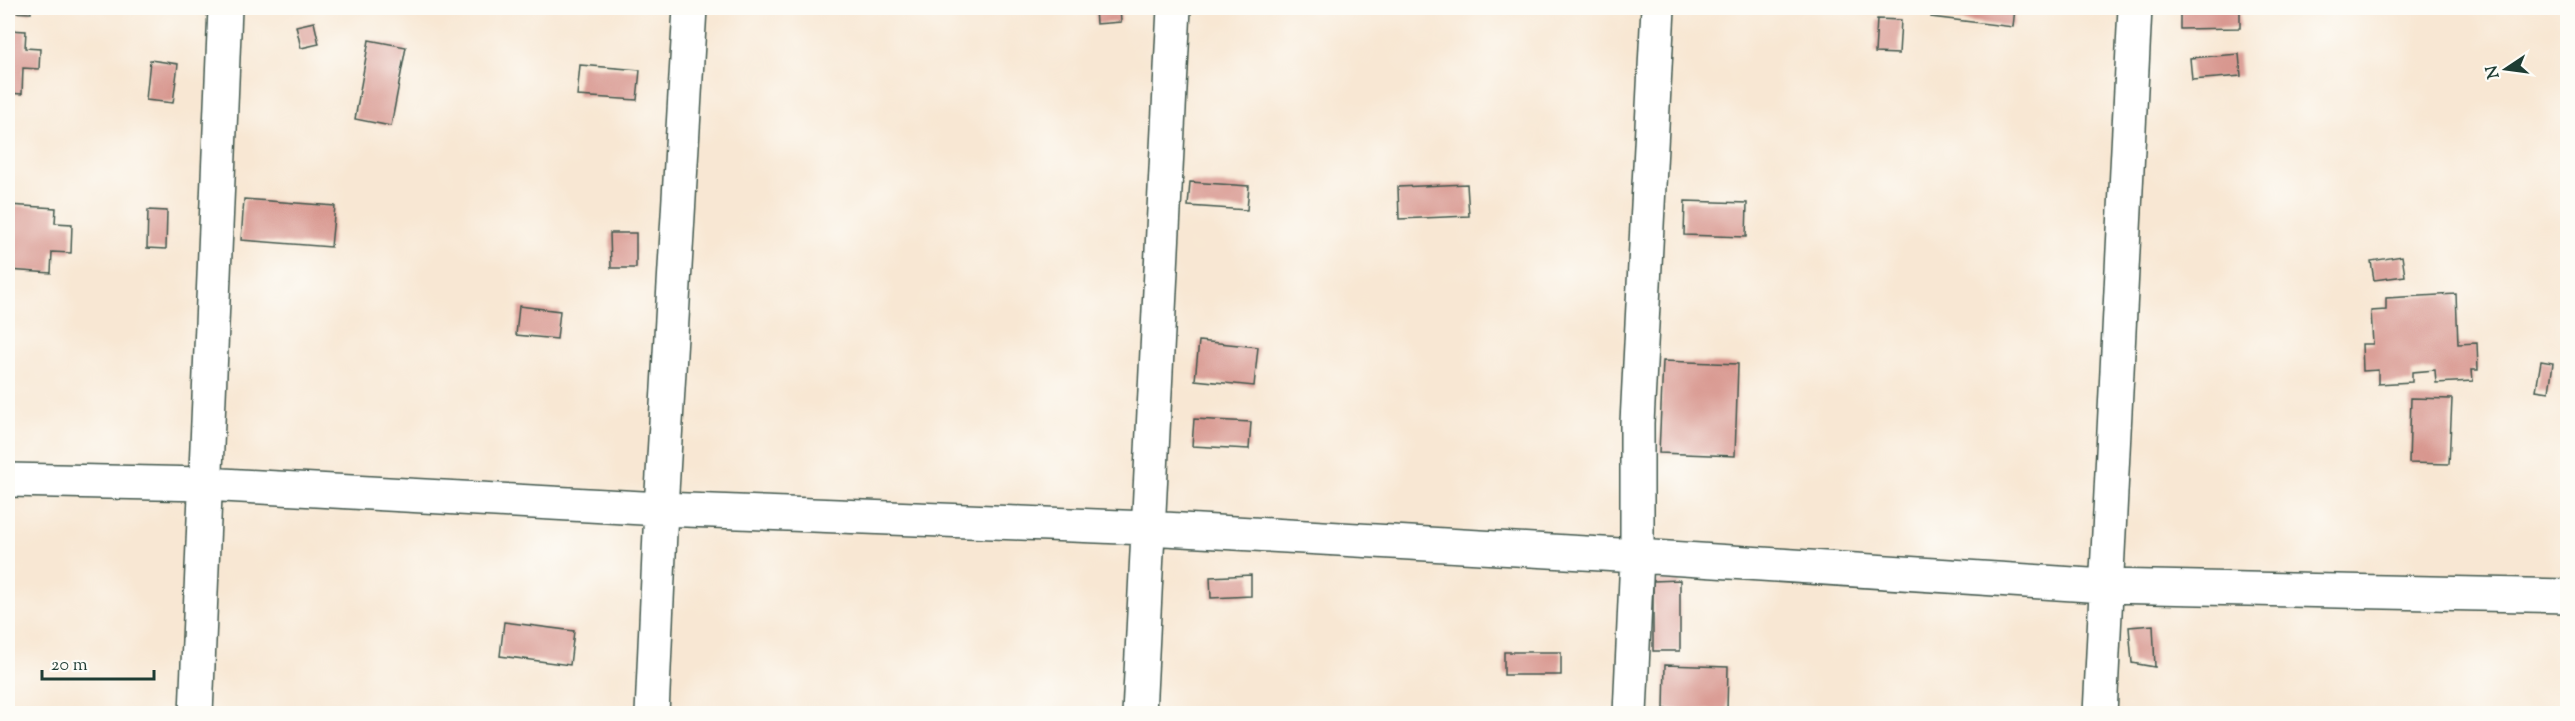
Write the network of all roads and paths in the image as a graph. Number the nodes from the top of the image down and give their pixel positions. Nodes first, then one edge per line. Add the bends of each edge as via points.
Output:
1 (225, 8) edge
2 (690, 8) edge
3 (1174, 8) edge
4 (1658, 8) edge
5 (2135, 8) edge
6 (8, 480) edge
7 (205, 484) junction
8 (661, 509) junction
9 (1146, 528) junction
10 (1637, 556) junction
11 (2105, 586) junction
12 (2568, 596) edge
13 (196, 714) edge
14 (652, 714) edge
15 (1139, 714) edge
16 (1630, 714) edge
17 (2100, 714) edge

1 - 7 street
2 - 8 street
3 - 9 street
4 - 10 street via 1637,423
5 - 11 street
6 - 7 street
7 - 8 street
7 - 13 street
8 - 9 street
8 - 14 street
9 - 10 street
9 - 15 street
10 - 11 street
10 - 16 street
11 - 12 street
11 - 17 street

